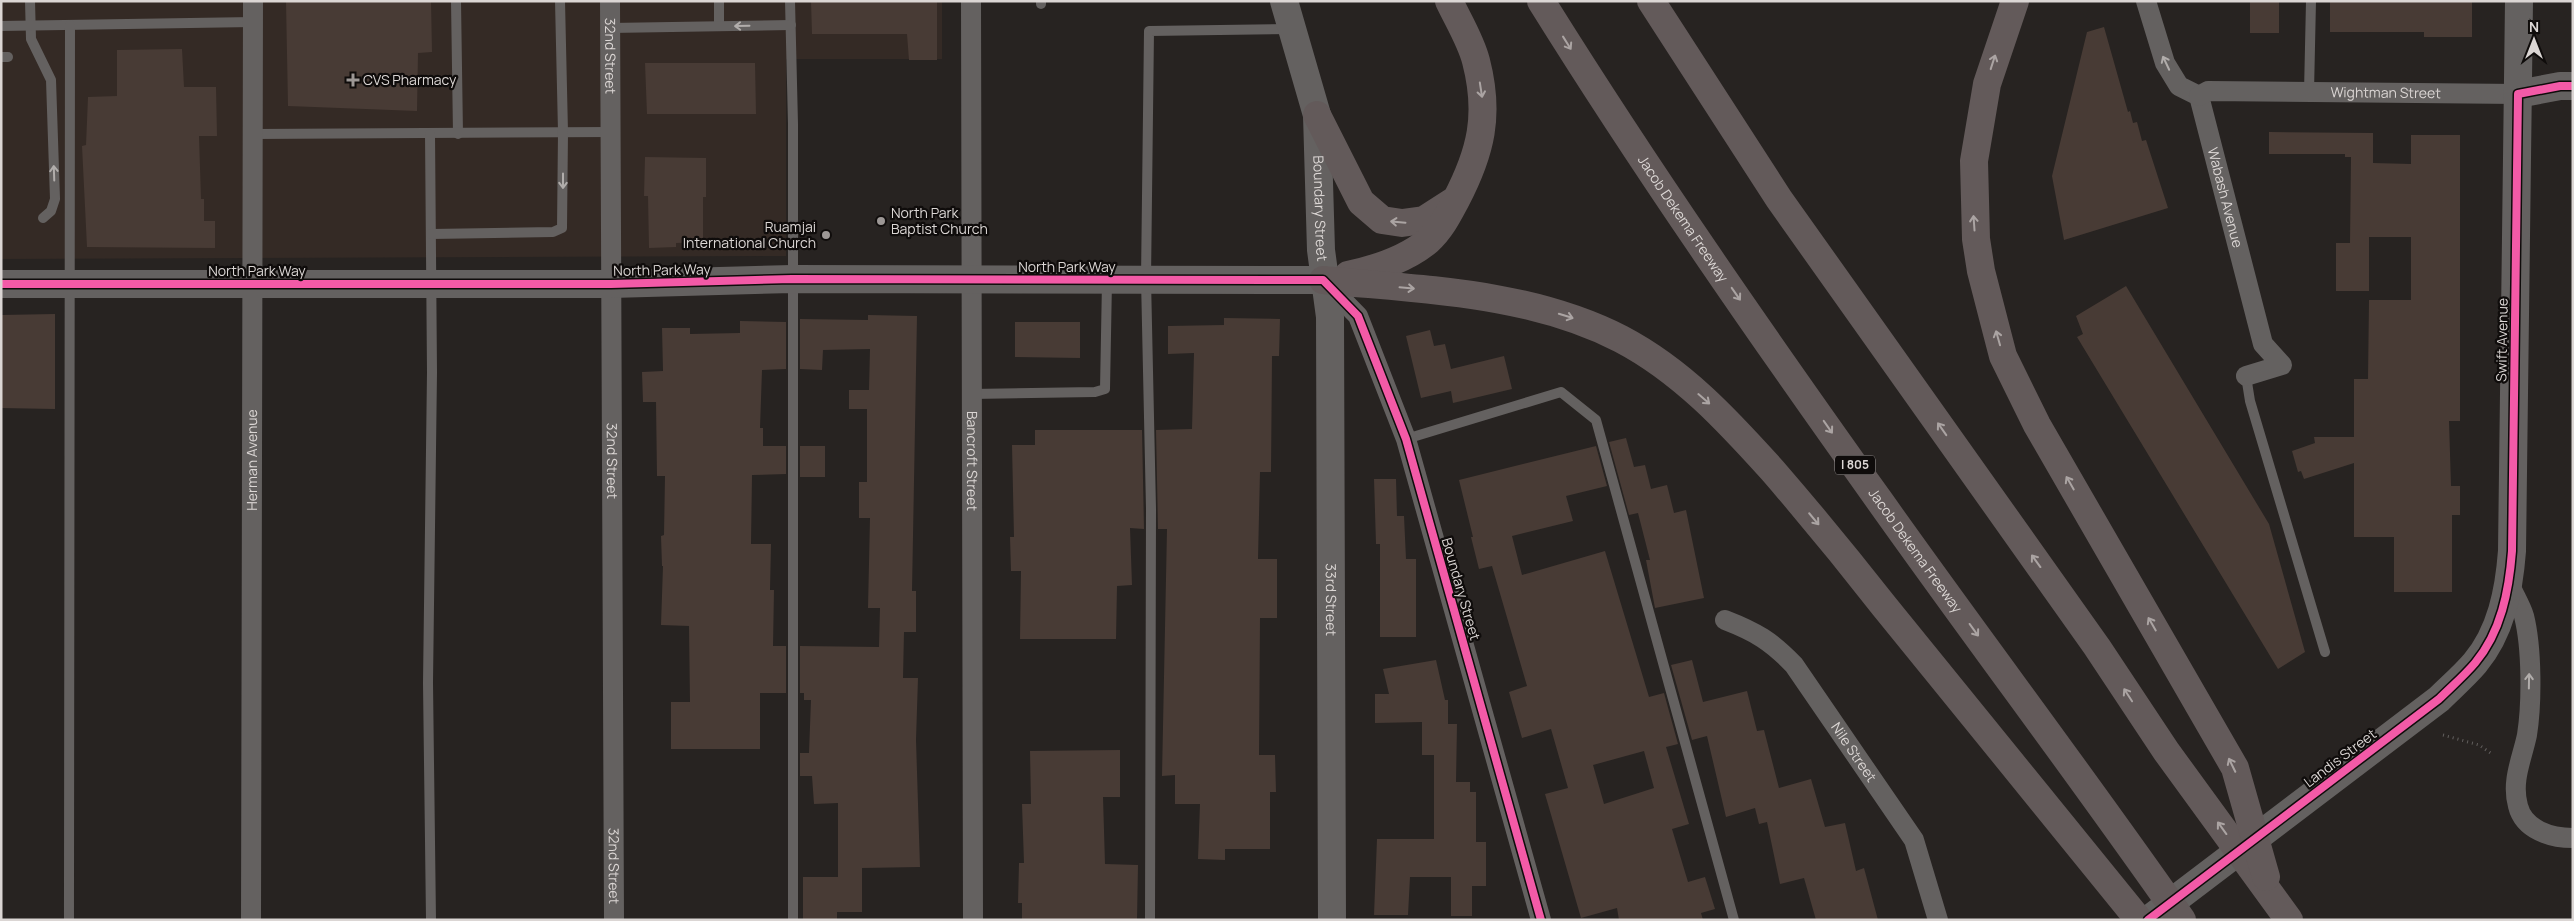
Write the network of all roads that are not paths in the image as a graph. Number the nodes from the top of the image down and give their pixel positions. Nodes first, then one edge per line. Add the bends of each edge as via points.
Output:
1 (30, 1) edge
2 (253, 1) edge
3 (456, 1) edge
4 (560, 1) edge
5 (610, 1) edge
6 (719, 1) edge
7 (790, 1) edge
8 (971, 1) edge
9 (1284, 1) edge
10 (1449, 1) edge
11 (1541, 1) edge
12 (1651, 1) edge
13 (2015, 1) edge
14 (2146, 1) edge
15 (2311, 1) edge
16 (2519, 1) edge
17 (253, 22) junction
18 (1, 26) edge
19 (30, 26) junction
20 (70, 26) junction
21 (719, 26) junction
22 (791, 26) junction
23 (610, 28) junction
24 (1293, 29) junction
25 (2573, 86) edge
26 (2310, 92) junction
27 (2518, 94) junction
28 (2199, 96) junction
29 (1317, 115) junction
30 (563, 132) junction
31 (611, 132) junction
32 (253, 134) junction
33 (430, 134) junction
34 (458, 134) junction
35 (1457, 198) junction
36 (43, 218) dead end
37 (432, 234) junction
38 (792, 279) junction
39 (971, 279) junction
40 (1107, 280) junction
41 (1146, 280) junction
42 (1323, 280) junction
43 (1, 284) edge
44 (71, 284) junction
45 (253, 284) junction
46 (432, 284) junction
47 (611, 284) junction
48 (2246, 376) joint
49 (971, 394) junction
50 (1406, 439) junction
51 (2510, 585) junction
52 (1725, 620) dead end
53 (2325, 652) dead end
54 (2573, 838) edge
55 (2272, 895) junction
56 (69, 920) edge
57 (251, 920) edge
58 (431, 920) edge
59 (614, 920) edge
60 (793, 920) edge
61 (973, 920) edge
62 (1150, 920) edge
63 (1332, 920) edge
64 (1541, 920) edge
65 (1734, 920) edge
66 (1938, 920) edge
67 (2138, 920) edge
68 (2148, 920) edge
69 (2182, 920) edge
70 (2289, 920) edge

1 - 19 lane
2 - 17 street, Herman Avenue
3 - 34 lane
4 - 30 lane
5 - 23 street, 32nd Street
6 - 21 lane
7 - 22 lane
8 - 39 street, Bancroft Street
9 - 24 main road, Boundary Street
10 -> 35 highway via 1476,59 1482,96 1482,135 1472,169
11 -> 69 highway, Jacob Dekema Freeway / I 805 via 1618,123 1879,501 2082,777
55 -> 12 highway via 2166,751 2097,647 1779,199
55 -> 13 highway via 2235,768 2037,425 2003,356 1976,240 1974,161 1987,84
28 -> 14 street via 2179,86 2165,64
15 - 26 lane
16 - 27 main road, Swift Avenue
17 - 20 lane
17 - 32 street, Herman Avenue
18 - 19 lane
19 - 20 lane
36 -> 19 lane via 51,211 55,199 51,80 30,39
20 - 44 lane
22 -> 21 lane
21 - 23 lane
22 - 38 lane
23 - 31 street, 32nd Street
24 - 29 main road, Boundary Street
24 - 41 lane via 1149,31
25 - 27 main road, Wightman Street
26 - 27 street, Wightman Street
26 - 28 street, Wightman Street via 2208,91
27 - 51 main road, Swift Avenue
28 - 48 street, Wabash Avenue via 2263,344 2282,366
35 -> 29 highway via 1424,220 1402,223 1382,220 1361,202
29 - 42 main road, Boundary Street
30 - 31 lane
30 - 34 lane
30 -> 37 lane via 562,228 553,232
31 - 47 street, 32nd Street
32 - 33 lane
32 - 45 street, Herman Avenue
33 - 34 lane
33 - 37 lane
35 - 42 highway via 1443,224 1427,242 1381,268
37 - 46 lane
38 - 39 main road, North Park Way
38 - 47 main road, North Park Way
38 - 60 lane
39 - 40 main road, North Park Way
39 - 49 street, Bancroft Street
40 - 41 main road, North Park Way
40 - 49 lane via 1105,389 1095,392
41 - 42 main road, North Park Way
41 - 62 lane via 1151,509
42 - 50 street, Boundary Street via 1358,316
42 - 63 main road, 33rd Street via 1330,317 1332,426
42 -> 67 highway via 1467,293 1529,305 1575,319 1622,340 1675,374 1725,417 1812,516
43 - 44 main road, North Park Way
44 - 45 main road, North Park Way
44 - 56 lane via 67,568
45 - 46 main road, North Park Way
45 - 57 street, Herman Avenue
46 - 47 main road, North Park Way
46 - 58 lane via 428,683
47 - 59 street, 32nd Street
48 - 53 lane via 2250,401
49 - 61 street, Bancroft Street
50 - 64 street, Boundary Street
50 - 65 lane via 1560,392 1596,420
54 -> 51 street, Swift Avenue via 2545,835 2530,826 2518,808 2514,784 2528,724 2528,639 2524,614
51 - 68 main road, Landis Street via 2499,620 2476,663 2439,699
52 - 66 street, Nile Street via 1774,643 1794,665 1914,840
55 - 70 highway

